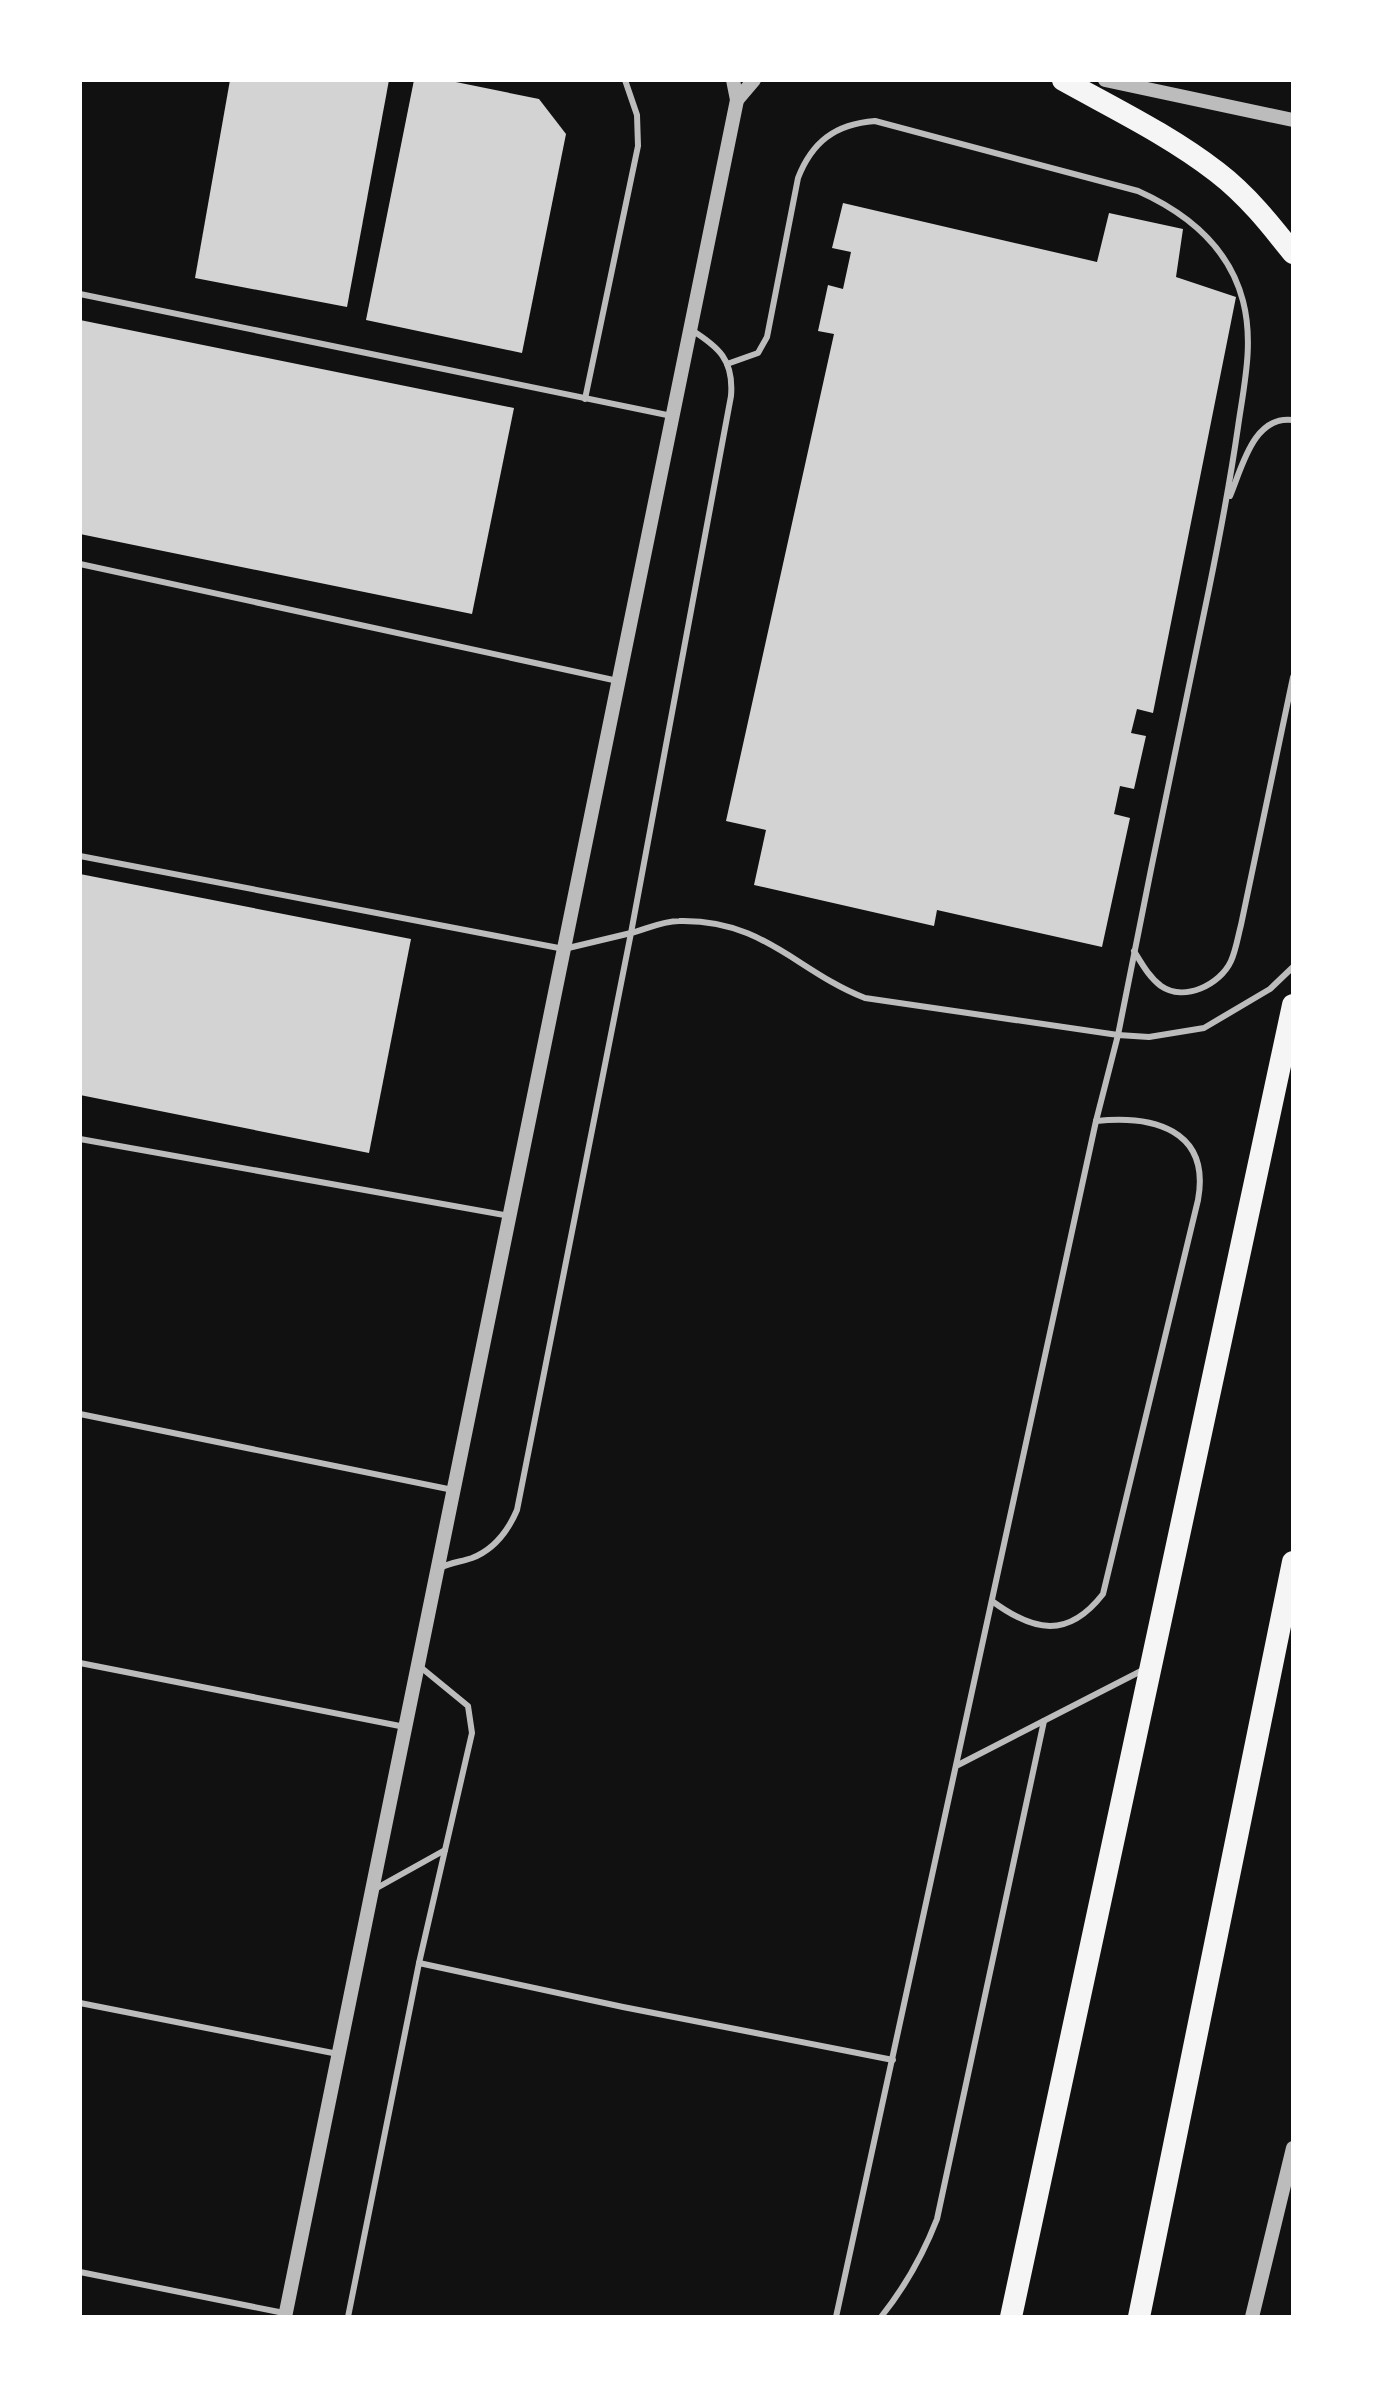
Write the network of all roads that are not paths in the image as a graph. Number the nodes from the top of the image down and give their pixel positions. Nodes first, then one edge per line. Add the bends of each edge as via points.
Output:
1 (625, 80) edge
2 (733, 80) edge
3 (754, 80) edge
4 (1063, 80) edge
5 (1105, 80) edge
6 (737, 100) junction
7 (1293, 120) edge
8 (1293, 253) edge
9 (80, 294) edge
10 (690, 329) junction
11 (727, 364) junction
12 (585, 399) junction
13 (672, 416) junction
14 (1293, 420) edge
15 (1226, 504) junction
16 (80, 564) edge
17 (1293, 677) edge
18 (618, 681) junction
19 (80, 856) edge
20 (631, 933) junction
21 (564, 949) junction
22 (1134, 951) junction
23 (1293, 967) edge
24 (1293, 1005) edge
25 (1118, 1035) junction
26 (1096, 1121) junction
27 (80, 1139) edge
28 (510, 1216) junction
29 (80, 1414) edge
30 (453, 1490) junction
31 (1293, 1562) edge
32 (437, 1569) junction
33 (1285, 1598) junction
34 (992, 1601) junction
35 (1293, 1625) edge
36 (80, 1663) edge
37 (418, 1665) junction
38 (1150, 1667) junction
39 (1044, 1721) junction
40 (405, 1727) junction
41 (958, 1765) junction
42 (445, 1850) junction
43 (372, 1891) junction
44 (419, 1963) junction
45 (80, 2003) edge
46 (338, 2054) junction
47 (893, 2060) junction
48 (1293, 2148) edge
49 (80, 2272) edge
50 (285, 2315) edge
51 (348, 2317) edge
52 (836, 2317) edge
53 (881, 2317) edge
54 (1011, 2317) edge
55 (1139, 2317) edge
56 (1252, 2317) edge

1 - 12 lane via 637,115 638,146
2 - 6 street
3 - 6 street
4 - 8 highway via 1219,173
5 - 7 street
6 - 10 street
9 - 12 lane
10 - 11 lane via 718,349
10 - 13 street
11 - 15 lane via 758,353 767,337 798,178 813,148 841,127 857,122 892,124 1138,191 1193,222 1232,271 1243,300 1248,363
11 - 20 lane via 731,396
12 - 13 lane
13 - 18 street
14 - 15 lane via 1272,422 1260,431
15 - 22 lane
16 - 18 lane
17 - 22 lane via 1231,961 1211,984 1178,992 1152,979
18 - 21 street
19 - 21 lane
20 - 21 lane
20 - 25 lane via 677,920 723,925 772,943 865,998
20 - 32 lane via 517,1510 490,1548
21 - 28 street
22 - 25 lane
23 - 25 lane via 1270,989 1204,1028 1175,1035
24 - 38 highway
25 - 26 lane
26 - 34 lane
26 - 34 lane via 1145,1121 1179,1135 1199,1165 1198,1200 1103,1594 1078,1620 1060,1626 1025,1622
27 - 28 lane
28 - 30 street
29 - 30 lane
30 - 32 street
31 - 33 highway
32 - 37 street
33 - 35 highway
33 - 55 highway
34 - 41 lane
36 - 40 lane
37 - 40 street
37 - 42 lane via 468,1706 472,1733
38 - 39 lane
38 - 54 highway
39 - 41 lane
39 - 53 lane via 937,2219 908,2280
40 - 43 street
41 - 47 lane
42 - 43 lane
42 - 44 lane
43 - 46 street
44 - 47 lane
44 - 51 lane
45 - 46 lane
46 - 50 street
47 - 52 lane
48 - 56 street
49 - 50 lane

